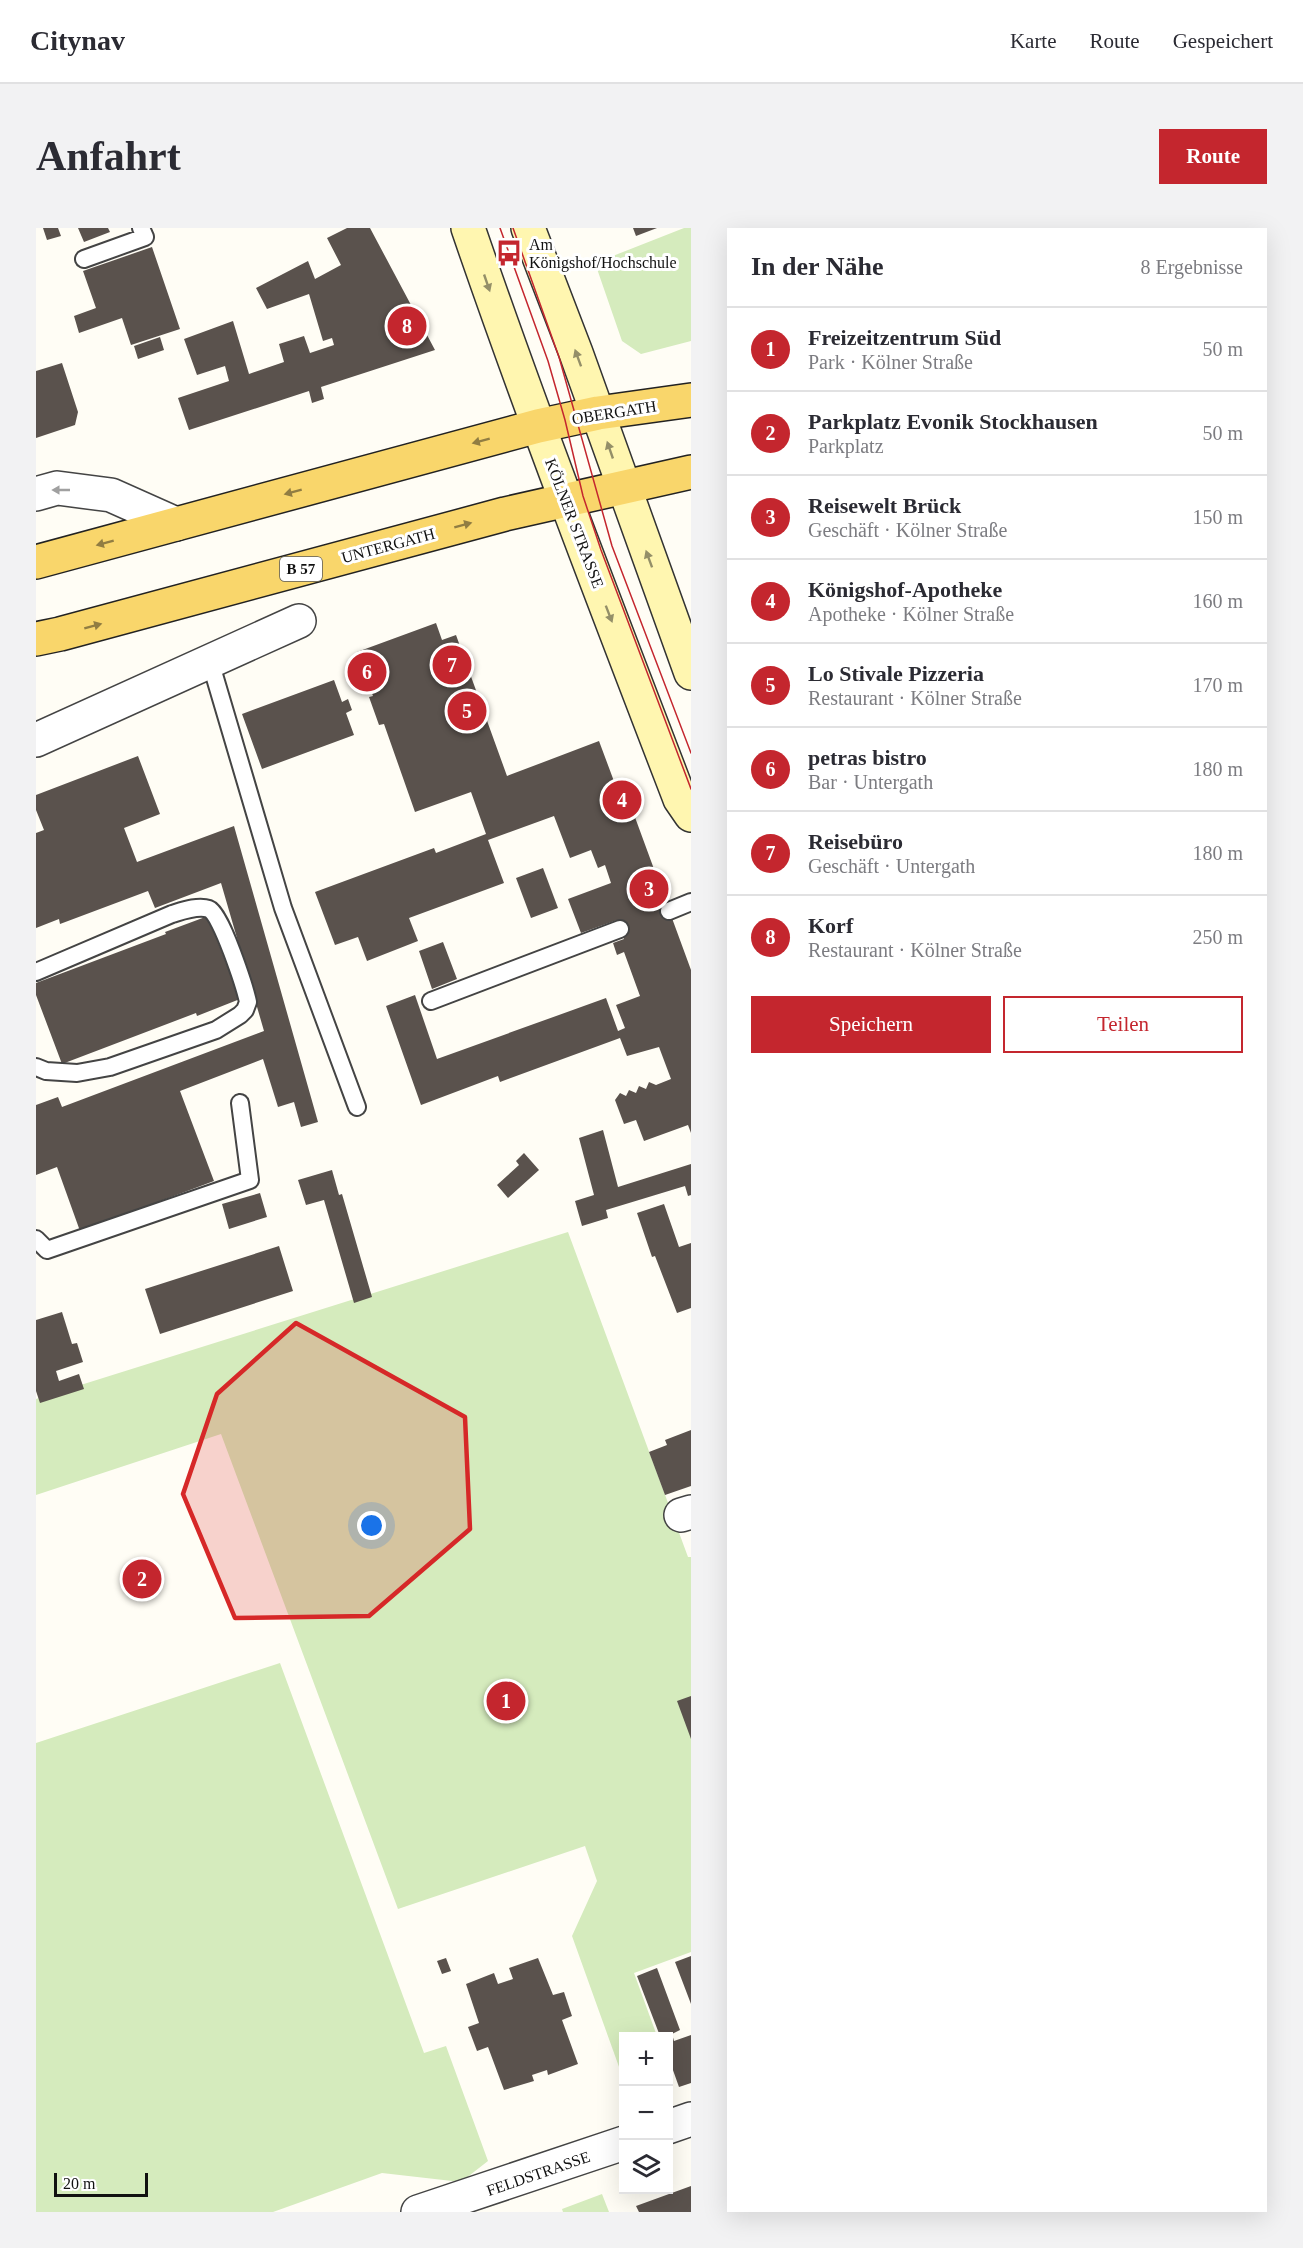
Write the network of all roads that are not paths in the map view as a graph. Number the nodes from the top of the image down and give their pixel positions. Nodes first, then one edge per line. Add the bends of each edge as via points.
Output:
1 (141, 228) edge
2 (468, 228) edge
3 (528, 228) edge
4 (84, 259) dead end
5 (691, 400) edge
6 (598, 413) junction
7 (538, 426) junction
8 (691, 472) edge
9 (623, 487) junction
10 (36, 494) edge
11 (566, 500) junction
12 (176, 524) junction
13 (36, 562) edge
14 (298, 621) dead end
15 (36, 639) edge
16 (210, 661) junction
17 (691, 673) edge
18 (36, 740) edge
19 (691, 815) edge
20 (691, 902) edge
21 (669, 911) dead end
22 (620, 929) dead end
23 (36, 972) edge
24 (431, 1001) dead end
25 (36, 1067) edge
26 (240, 1103) dead end
27 (357, 1107) dead end
28 (36, 1239) edge
29 (691, 2119) edge
30 (673, 2126) edge
31 (619, 2146) edge
32 (418, 2212) edge

1 - 4 lane via 145,237
2 -> 7 main road, KÖLNER STRASSE
6 -> 3 main road
5 - 6 main road, OBERGATH
6 - 7 main road, OBERGATH
9 -> 6 main road
7 - 11 main road, KÖLNER STRASSE
7 -> 12 main road
8 - 9 main road, B 57
9 - 11 main road, B 57
17 -> 9 main road
12 -> 10 street via 111,495 57,488
15 -> 11 main road, UNTERGATH / B 57
11 -> 19 main road, KÖLNER STRASSE via 680,799
12 -> 13 main road
14 - 16 street
16 - 18 street
16 - 27 lane via 283,908
20 - 21 lane
22 - 24 lane
23 - 25 lane via 172,914 209,909 222,924 248,1002 240,1016 216,1030 110,1066 77,1073
26 - 28 lane via 250,1180 47,1250
29 - 30 street
31 - 32 street, FELDSTRASSE

